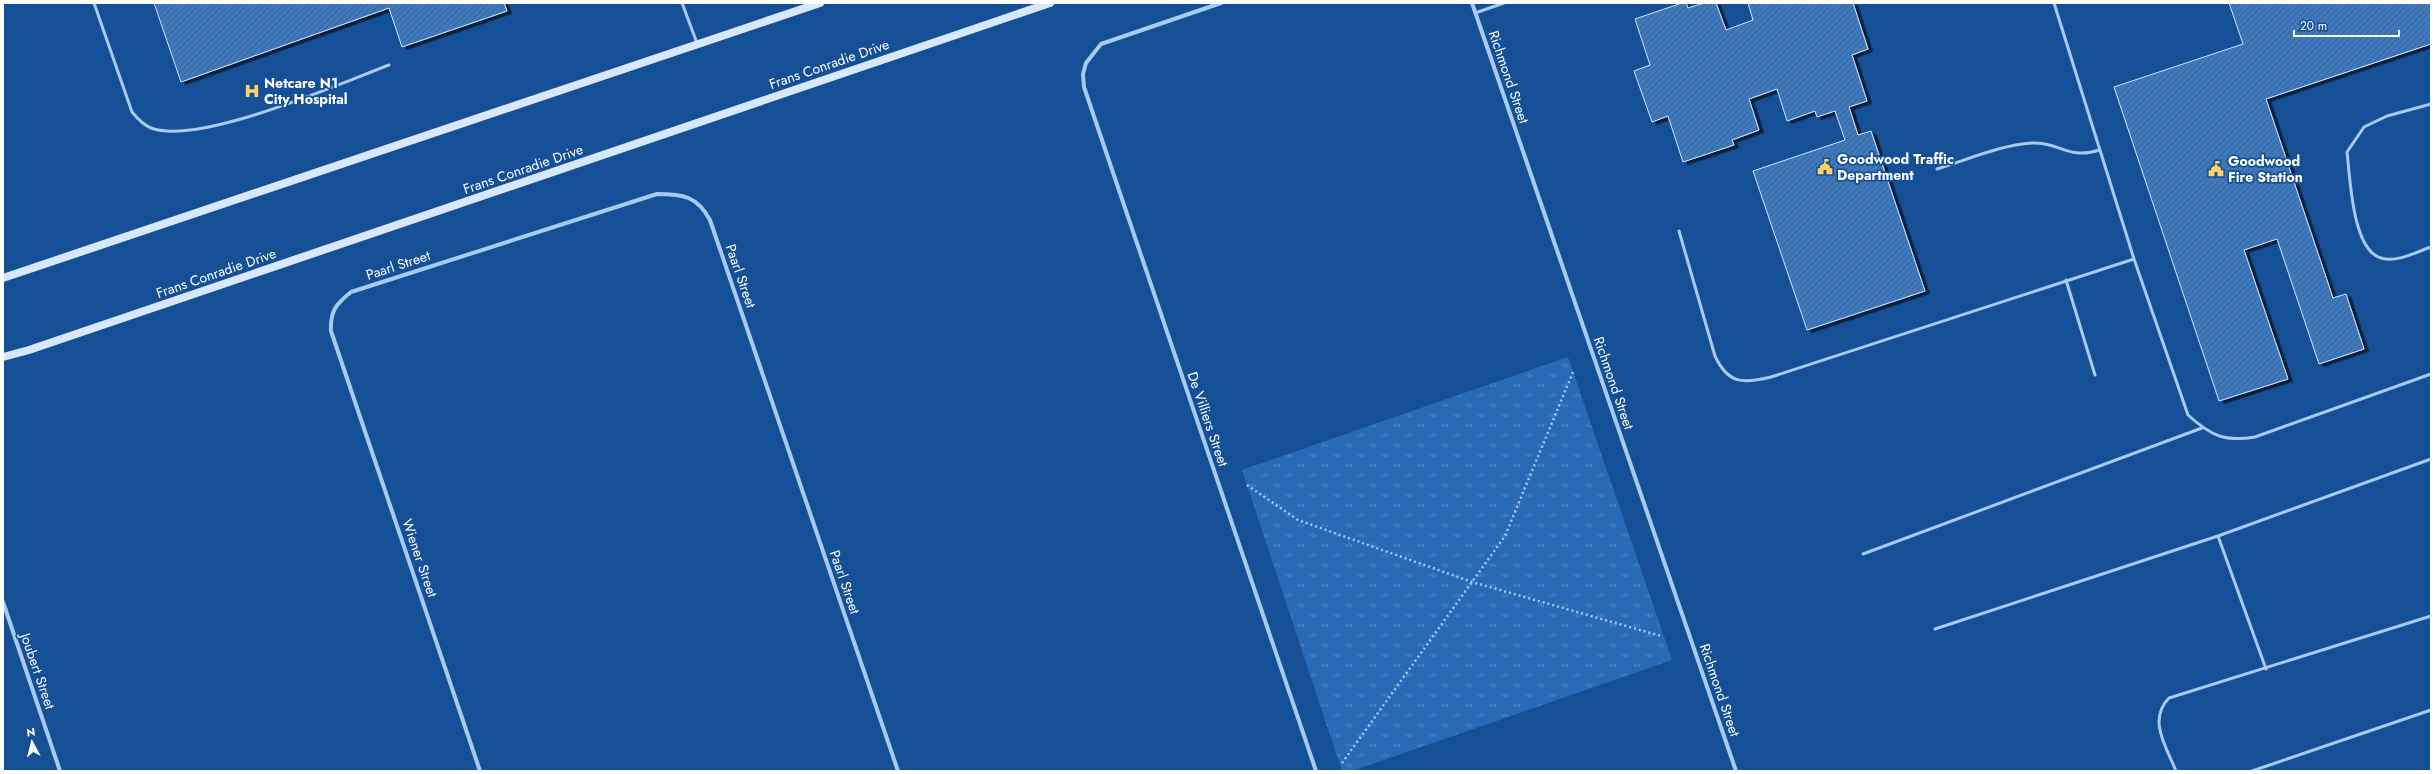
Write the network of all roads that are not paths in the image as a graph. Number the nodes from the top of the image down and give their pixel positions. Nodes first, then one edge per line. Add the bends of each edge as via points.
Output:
1 (94, 3) edge
2 (682, 3) edge
3 (820, 3) edge
4 (1050, 3) edge
5 (1221, 3) edge
6 (1472, 3) edge
7 (1504, 3) edge
8 (2054, 3) edge
9 (1475, 13) junction
10 (698, 44) junction
11 (389, 65) dead end
12 (2431, 104) edge
13 (2100, 150) junction
14 (1936, 169) dead end
15 (1679, 231) dead end
16 (2431, 247) edge
17 (2134, 259) junction
18 (3, 278) edge
19 (2066, 280) junction
20 (340, 353) joint
21 (3, 357) edge
22 (2095, 375) dead end
23 (2431, 376) edge
24 (2202, 428) junction
25 (2431, 459) edge
26 (2218, 536) junction
27 (1863, 554) dead end
28 (3, 602) edge
29 (2431, 616) edge
30 (1935, 629) dead end
31 (2266, 669) junction
32 (2431, 710) edge
33 (60, 771) edge
34 (480, 771) edge
35 (898, 771) edge
36 (1316, 771) edge
37 (1736, 771) edge
38 (2176, 771) edge
39 (2252, 771) edge

1 - 11 lane via 132,112 151,128 207,129 270,109
2 - 10 lane
3 - 10 main road
4 - 21 main road, Frans Conradie Drive
5 - 36 street, De Villiers Street via 1101,44 1086,63 1083,74 1084,87
6 - 9 street, Richmond Street
7 - 9 lane
8 - 13 lane
9 - 37 street, Richmond Street
10 - 18 main road
12 - 16 lane via 2387,116 2364,126 2347,152 2355,218 2364,245 2380,258 2399,258
13 - 14 lane via 2072,154 2042,143 2016,145
13 - 17 lane
15 - 19 lane via 1715,356 1721,368 1730,377 1740,381 1755,381
17 - 19 lane
17 - 24 lane via 2188,415
19 - 22 lane
20 - 34 street, Wiener Street
20 - 35 street, Paarl Street via 331,331 330,317 333,308 351,292 657,194 676,194 693,199 703,207 710,220
23 - 24 lane via 2255,437 2237,440 2218,437
24 - 27 lane
25 - 26 lane
26 - 30 lane
26 - 31 lane
28 - 33 street, Joubert Street
29 - 31 lane
31 - 38 lane via 2174,696 2164,703 2158,717 2159,727
32 - 39 lane

